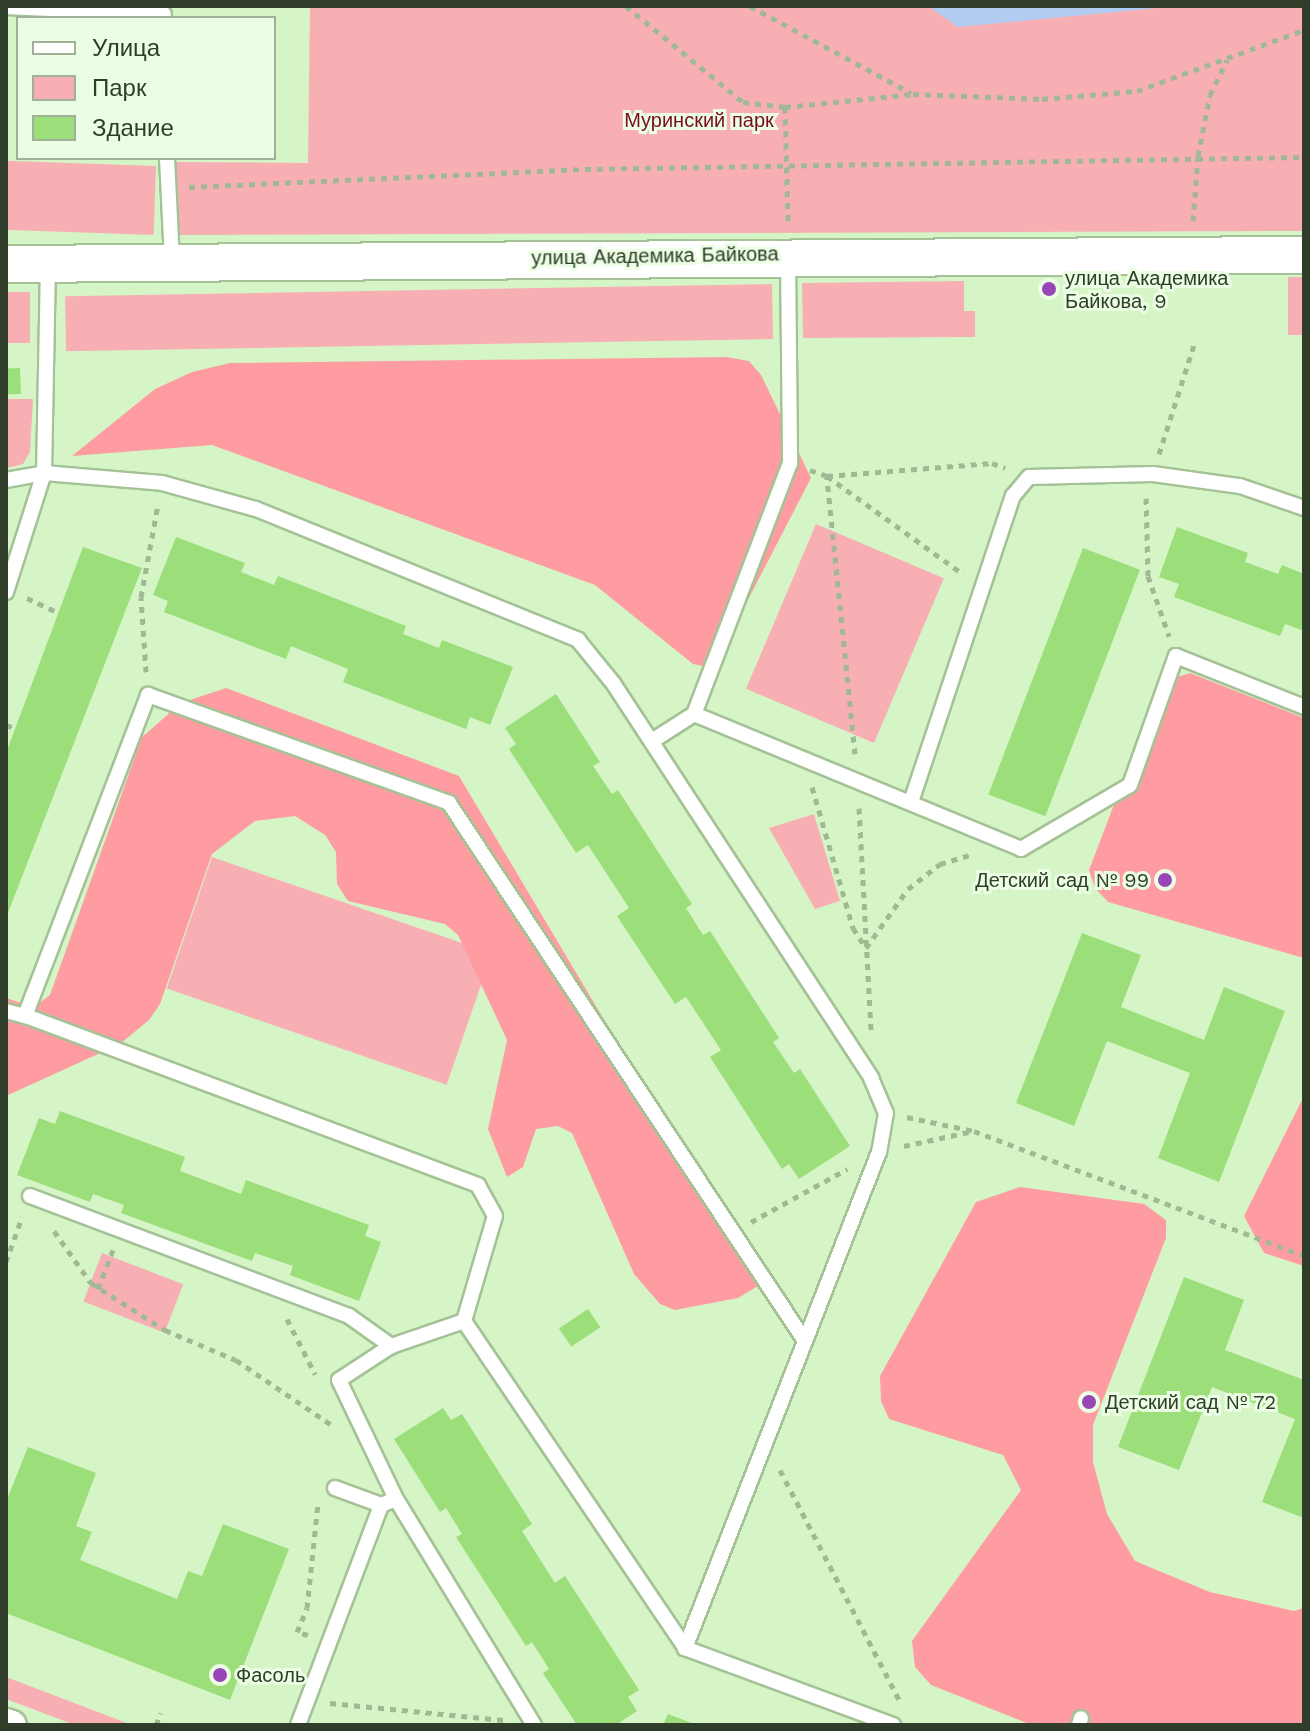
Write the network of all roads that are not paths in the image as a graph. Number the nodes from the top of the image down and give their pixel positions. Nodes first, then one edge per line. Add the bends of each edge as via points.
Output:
1 (6, 7) edge
2 (165, 13) edge
3 (167, 160) edge
4 (788, 255) junction
5 (1304, 255) edge
6 (172, 261) junction
7 (48, 263) junction
8 (6, 264) edge
9 (44, 473) junction
10 (6, 480) edge
11 (1304, 508) edge
12 (7, 591) edge
13 (1304, 707) edge
14 (694, 714) junction
15 (652, 741) junction
16 (911, 802) junction
17 (6, 1011) edge
18 (25, 1016) junction
19 (30, 1196) road end
20 (464, 1321) junction
21 (805, 1341) junction
22 (391, 1346) junction
23 (335, 1488) dead end
24 (396, 1499) junction
25 (381, 1505) junction
26 (685, 1648) junction
27 (298, 1725) edge
28 (534, 1725) edge
29 (893, 1725) edge

1 - 2 lane
3 - 6 lane
4 - 5 street, улица Академика Байкова
4 - 6 street, улица Академика Байкова
4 - 14 lane via 790,463
6 - 7 street, улица Академика Байкова
7 - 8 street, улица Академика Байкова
7 - 9 lane
9 - 10 lane
9 - 12 lane
9 - 15 lane via 162,483 256,509 578,640
11 - 16 lane via 1240,486 1153,474 1029,477 1013,496
13 - 16 lane via 1176,656 1130,785 1064,828 1021,849
14 - 15 lane
14 - 16 lane
15 - 21 lane via 871,1078 886,1113 879,1152
17 - 18 lane
18 - 20 lane via 478,1185 495,1216
18 - 21 lane via 148,695 449,803
19 - 22 lane via 349,1316
20 - 22 lane
20 - 26 lane
21 - 26 lane
22 - 24 lane via 339,1380
23 - 25 lane
24 - 25 lane
24 - 28 lane
25 - 27 lane
26 - 29 lane

